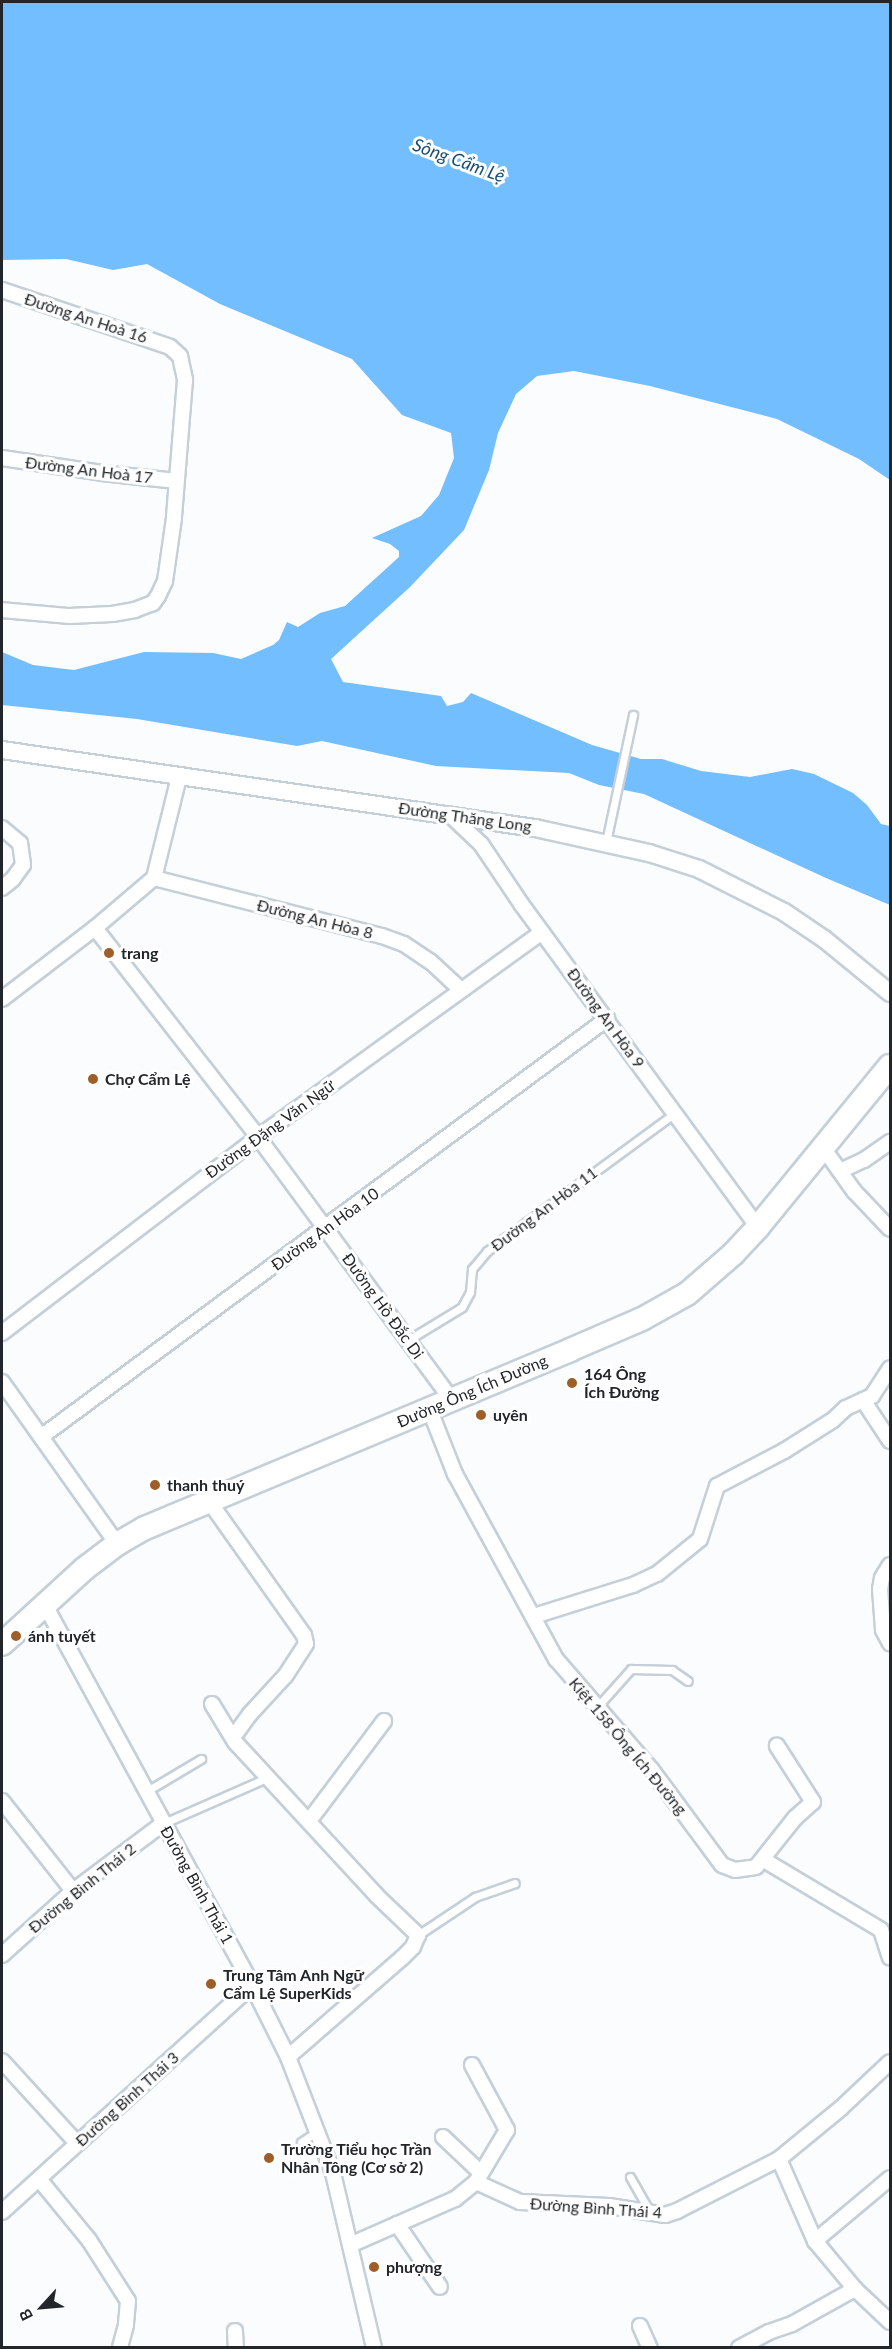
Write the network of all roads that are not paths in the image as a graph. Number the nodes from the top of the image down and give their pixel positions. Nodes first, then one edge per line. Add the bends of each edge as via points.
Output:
1 (2, 290) edge
2 (2, 458) edge
3 (177, 481) junction
4 (2, 610) edge
5 (633, 715) dead end
6 (2, 750) edge
7 (178, 777) junction
8 (449, 814) junction
9 (2, 828) edge
10 (606, 842) junction
11 (154, 878) junction
12 (2, 888) edge
13 (95, 928) junction
14 (542, 932) junction
15 (461, 990) junction
16 (891, 993) edge
17 (2, 999) edge
18 (607, 1019) junction
19 (890, 1067) edge
20 (675, 1112) junction
21 (258, 1137) junction
22 (891, 1142) edge
23 (824, 1149) junction
24 (840, 1171) junction
25 (758, 1227) junction
26 (326, 1229) junction
27 (891, 1229) edge
28 (2, 1332) edge
29 (408, 1340) junction
30 (891, 1368) edge
31 (2, 1382) edge
32 (451, 1399) junction
33 (863, 1400) junction
34 (429, 1408) junction
35 (41, 1437) junction
36 (891, 1441) edge
37 (209, 1501) junction
38 (117, 1544) junction
39 (891, 1566) edge
40 (45, 1605) junction
41 (534, 1616) junction
42 (891, 1643) edge
43 (2, 1644) edge
44 (688, 1681) dead end
45 (212, 1704) dead end
46 (597, 1707) junction
47 (384, 1721) dead end
48 (233, 1737) junction
49 (777, 1746) dead end
50 (201, 1759) dead end
51 (269, 1777) junction
52 (147, 1791) junction
53 (2, 1801) edge
54 (309, 1821) junction
55 (164, 1823) junction
56 (764, 1860) junction
57 (515, 1883) dead end
58 (73, 1891) junction
59 (886, 1927) edge
60 (418, 1935) junction
61 (2, 1955) edge
62 (891, 1958) edge
63 (252, 1985) junction
64 (288, 2057) junction
65 (2, 2061) edge
66 (891, 2062) edge
67 (472, 2065) dead end
68 (318, 2131) junction
69 (443, 2137) dead end
70 (301, 2142) dead end
71 (77, 2143) junction
72 (779, 2159) junction
73 (479, 2177) junction
74 (630, 2177) dead end
75 (891, 2178) edge
76 (39, 2179) junction
77 (2, 2212) edge
78 (650, 2212) junction
79 (397, 2224) junction
80 (815, 2241) junction
81 (350, 2245) junction
82 (440, 2287) dead end
83 (855, 2289) junction
84 (891, 2322) edge
85 (640, 2326) dead end
86 (235, 2331) dead end
87 (120, 2348) edge
88 (236, 2348) edge
89 (374, 2348) edge
90 (650, 2348) edge
91 (739, 2348) edge

1 - 3 street, Đường An Hoà 16 via 170,347 180,357 185,380
2 - 3 street, Đường An Hoà 17
3 - 4 street via 165,581 153,603 124,612 69,616
5 - 10 lane
6 - 7 street, Đường Thăng Long
7 - 8 street, Đường Thăng Long
7 - 11 street
8 - 10 street, Đường Thăng Long
8 - 14 street, Đường An Hòa 9 via 481,844
9 - 12 street via 20,843 23,865
10 - 16 street, Đường Thăng Long via 699,869 749,892 824,939
11 - 13 street
11 - 15 street, Đường An Hòa 8 via 404,944
13 - 17 street
13 - 21 street, Đường Hồ Đắc Di
14 - 15 street, Đường Đặng Văn Ngữ
14 - 18 street, Đường An Hòa 9
15 - 21 street, Đường Đặng Văn Ngữ
18 - 20 street, Đường An Hòa 9
18 - 26 street, Đường An Hòa 10
19 - 23 main road, Đường Ông Ích Đường
20 - 25 street, Đường An Hòa 9
20 - 29 lane, Đường An Hòa 11 via 487,1251 472,1269 470,1292 462,1307
21 - 26 street, Đường Hồ Đắc Di
21 - 28 street, Đường Đặng Văn Ngữ
22 - 24 street
23 - 24 street
23 - 25 main road, Đường Ông Ích Đường
24 - 27 street
25 - 32 main road, Đường Ông Ích Đường via 687,1294 642,1318
26 - 29 street, Đường Hồ Đắc Di
26 - 35 street, Đường An Hòa 10
29 - 32 street, Đường Hồ Đắc Di
30 - 33 street via 872,1396
31 - 35 street
32 - 34 main road, Đường Ông Ích Đường
33 - 36 street
33 - 41 street via 784,1451 717,1486 700,1539 657,1574
34 - 37 main road, Đường Ông Ích Đường
34 - 41 street, Kiệt 158 Ông Ích Đường via 459,1484
35 - 38 street
37 - 38 main road, Đường Ông Ích Đường
37 - 48 street via 306,1640 305,1648 285,1676
38 - 40 main road, Đường Ông Ích Đường
39 - 42 street via 880,1589 883,1630
40 - 43 main road, Đường Ông Ích Đường
40 - 52 street, Đường Bình Thái 1
41 - 46 street, Kiệt 158 Ông Ích Đường via 556,1659
44 - 46 lane via 672,1670 631,1669
45 - 48 street
46 - 56 street, Kiệt 158 Ông Ích Đường via 651,1769 722,1865 735,1870 756,1867
47 - 54 street
48 - 51 street
49 - 56 street via 813,1802 795,1818
50 - 52 lane
51 - 54 street
51 - 55 lane
52 - 55 street, Đường Bình Thái 1
53 - 58 street
54 - 60 street
55 - 58 street, Đường Bình Thái 2
55 - 63 street, Đường Bình Thái 1
56 - 59 street
57 - 60 lane via 476,1897
58 - 61 street, Đường Bình Thái 2
59 - 62 street
60 - 64 street via 403,1957
63 - 64 street, Đường Bình Thái 1
63 - 71 street, Đường Bình Thái 3
64 - 68 street, Đường Bình Thái 1
65 - 71 street
66 - 72 street, Đường Bình Thái 4
67 - 73 street via 507,2130
68 - 70 lane
68 - 81 street, Đường Bình Thái 1 via 333,2173
69 - 73 street, Đường Bình Thái 4
71 - 76 street, Đường Bình Thái 3
72 - 78 street, Đường Bình Thái 4 via 677,2211 665,2215
72 - 80 street
73 - 78 street, Đường Bình Thái 4 via 520,2202
73 - 79 street via 455,2199
74 - 78 lane
75 - 80 street
76 - 77 street, Đường Bình Thái 3
76 - 87 street via 89,2240 128,2301
79 - 81 street
79 - 82 street
80 - 83 street
81 - 89 street, Đường Bình Thái 1
83 - 84 street
83 - 91 street
85 - 90 street
86 - 88 street

